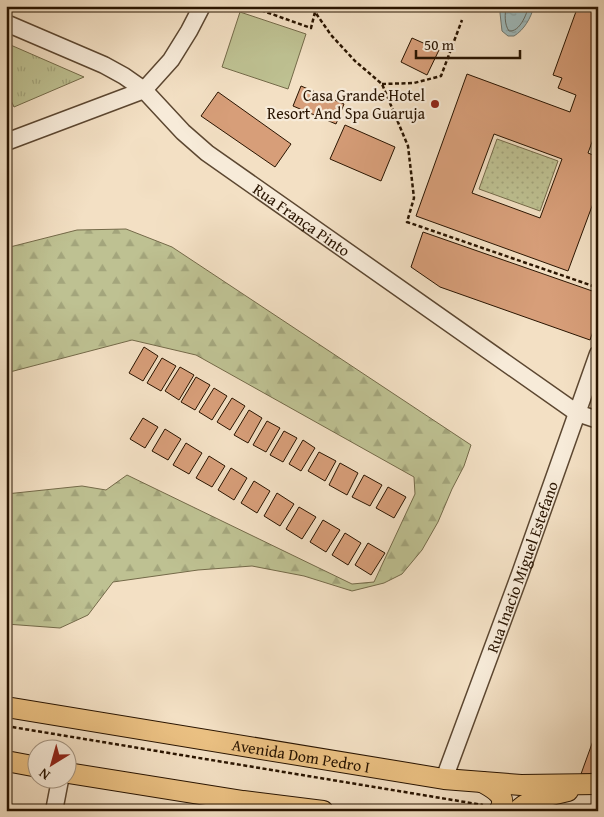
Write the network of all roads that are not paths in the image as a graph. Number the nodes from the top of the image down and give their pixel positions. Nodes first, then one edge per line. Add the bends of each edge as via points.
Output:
1 (202, 6) edge
2 (6, 23) edge
3 (144, 90) junction
4 (8, 137) edge
5 (598, 354) edge
6 (576, 413) junction
7 (598, 420) edge
8 (6, 707) edge
9 (6, 761) edge
10 (28, 765) edge
11 (78, 775) edge
12 (444, 779) junction
13 (482, 782) junction
14 (597, 784) edge
15 (58, 790) edge
16 (243, 806) edge
17 (317, 810) edge
18 (506, 810) edge
19 (54, 811) edge

1 - 3 street via 171,60
2 - 3 street, Rua França Pinto via 104,65
3 - 4 street
3 - 6 street, Rua França Pinto via 207,153
5 - 6 street, Rua Inacio Miguel Estefano
6 - 7 street, Rua França Pinto
6 - 12 street, Rua Inacio Miguel Estefano
8 - 12 main road, Avenida Dom Pedro I
9 - 10 main road
11 - 16 main road
12 - 13 main road, Avenida Dom Pedro I
13 - 14 main road, Avenida Dom Pedro I
13 - 18 main road via 496,790
14 - 18 main road
15 - 19 street
16 - 17 main road

